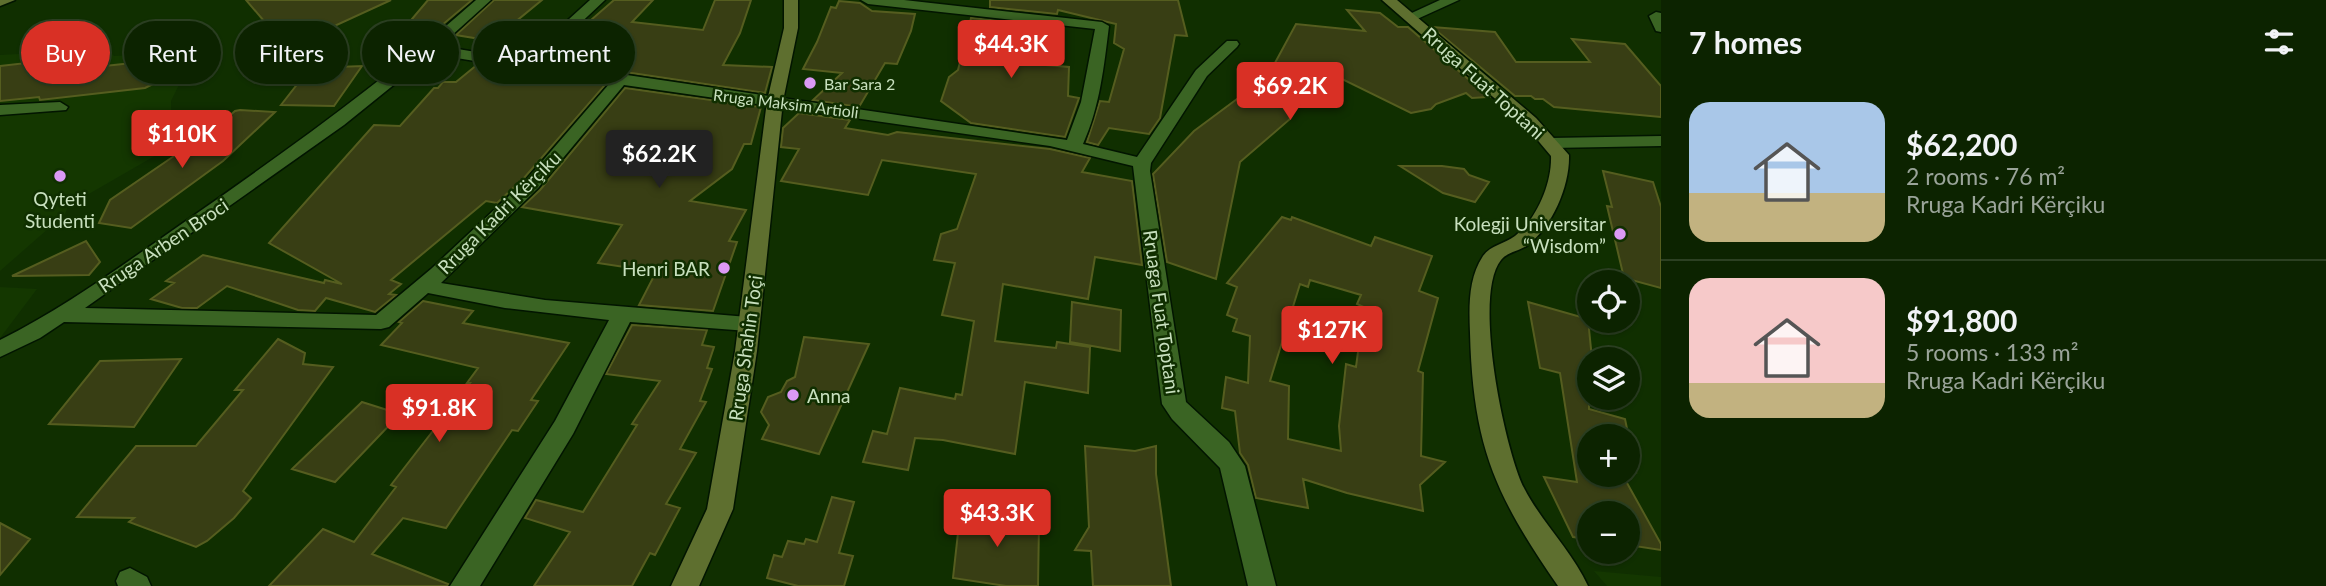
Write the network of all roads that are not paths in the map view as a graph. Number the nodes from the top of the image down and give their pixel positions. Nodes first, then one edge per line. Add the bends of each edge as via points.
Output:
1 (8, 0) edge
2 (484, 0) edge
3 (598, 0) edge
4 (791, 0) edge
5 (868, 0) edge
6 (1389, 0) edge
7 (1452, 0) edge
8 (0, 2) edge
9 (1410, 17) junction
10 (575, 21) edge
11 (459, 22) edge
12 (1232, 44) dead end
13 (635, 83) edge
14 (385, 84) edge
15 (617, 84) edge
16 (775, 102) junction
17 (60, 107) dead end
18 (0, 110) edge
19 (1661, 141) edge
20 (1551, 143) junction
21 (1073, 146) junction
22 (1142, 163) junction
23 (425, 286) junction
24 (623, 314) junction
25 (61, 315) junction
26 (748, 324) junction
27 (0, 349) edge
28 (464, 586) edge
29 (685, 586) edge
30 (1262, 586) edge
31 (1574, 586) edge

1 - 8 street
2 - 11 street, Rruga Arben Broci
3 - 10 street
4 - 16 street, Rruga Shahin Toçi via 791,28
5 - 21 street via 1102,26 1095,82
6 - 9 street, Rruga Fuat Toptani
7 - 9 street
9 - 20 street, Rruga Fuat Toptani
12 - 22 street via 1201,73
13 - 16 street, Rruga Maksim Artioli
14 - 25 street, Rruga Arben Broci via 184,232
15 - 23 street, Rruga Kadri Kërçiku via 532,184
16 - 21 street, Rruga Maksim Artioli
16 - 26 street, Rruga Shahin Toçi
17 - 18 street
19 - 20 street
20 - 31 street, Rruga Fuat Toptani via 1561,161 1554,191 1529,234 1494,255 1488,267 1480,319 1482,360 1490,423 1507,479
21 - 22 street, Rruga Maksim Artioli
22 - 30 street, Rruaga Fuat Toptani via 1174,404 1233,466
23 - 24 street, Rruga Kadri Kërçiku via 504,302
23 - 25 street via 385,319 369,323
24 - 26 street, Rruga Kadri Kërçiku
24 - 28 street via 557,438
25 - 27 street, Rruga Arben Broci
26 - 29 street, Rruga Shahin Toçi via 720,509

